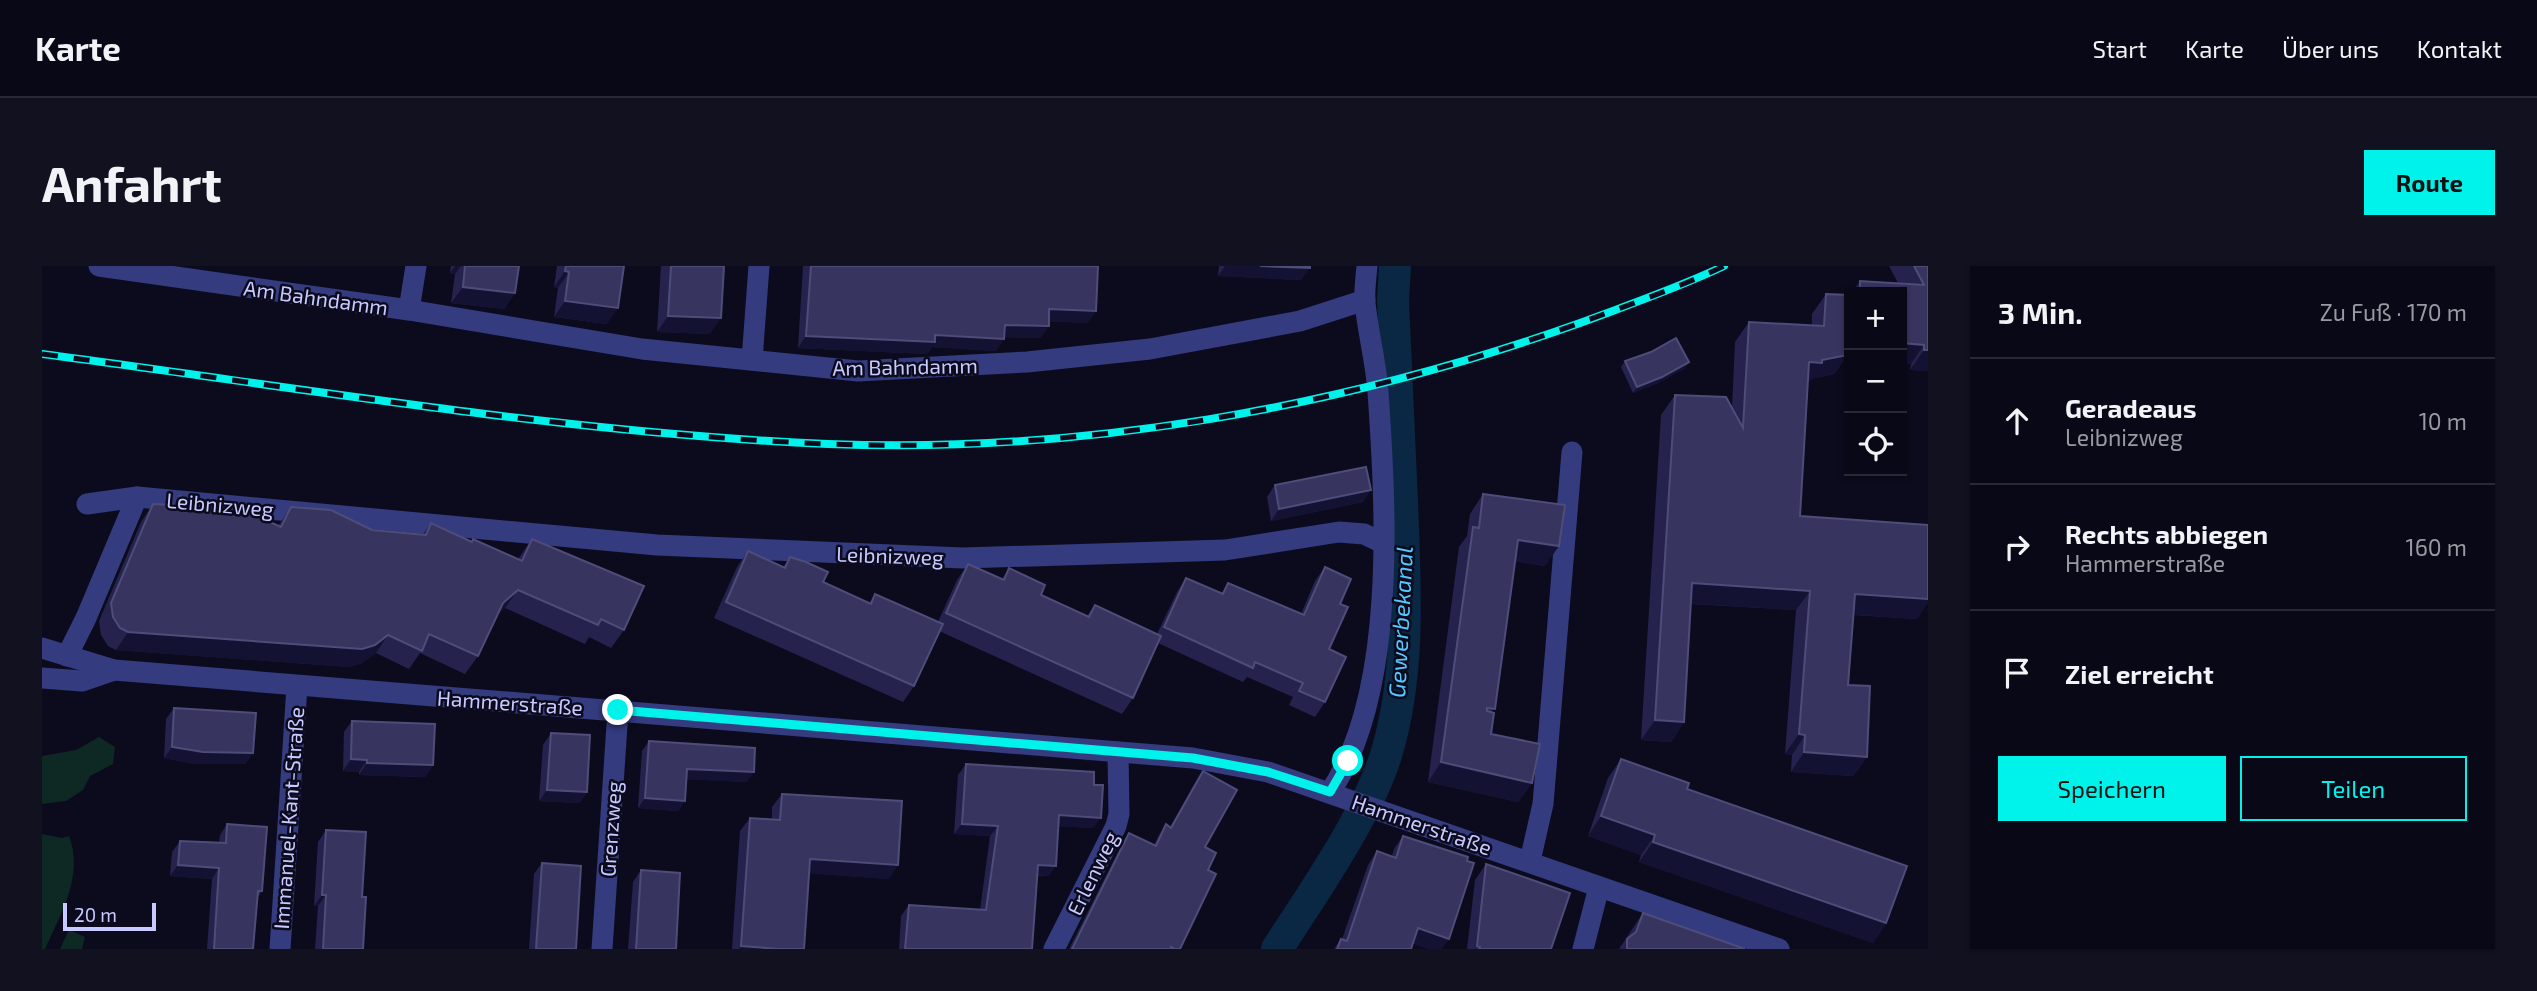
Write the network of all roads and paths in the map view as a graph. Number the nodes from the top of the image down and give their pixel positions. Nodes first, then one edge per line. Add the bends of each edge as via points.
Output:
1 (99, 266) edge
2 (416, 266) edge
3 (758, 266) edge
4 (1367, 266) edge
5 (1365, 300) junction
6 (409, 310) junction
7 (752, 360) junction
8 (1572, 452) dead end
9 (137, 497) junction
10 (87, 504) dead end
11 (1383, 543) junction
12 (42, 648) edge
13 (66, 656) junction
14 (114, 670) junction
15 (42, 678) edge
16 (297, 686) junction
17 (618, 710) junction
18 (1118, 752) junction
19 (1337, 794) junction
20 (1530, 861) junction
21 (1599, 887) junction
22 (280, 949) edge
23 (602, 949) edge
24 (1054, 949) edge
25 (1583, 949) edge
26 (1779, 949) edge

1 - 6 street, Am Bahndamm
2 - 6 street, Am Bahndamm
3 - 7 street
4 - 5 street
5 - 7 street, Am Bahndamm via 1300,321 1150,349 1027,362 858,371
5 - 11 street via 1378,390
6 - 7 street, Am Bahndamm via 642,349
8 - 20 street via 1543,804
9 - 10 street, Leibnizweg
9 - 11 street, Leibnizweg via 657,545 963,558 1224,550 1339,532 1364,534
9 - 13 street, Leibnizweg
11 - 19 street via 1382,625 1364,710
12 - 13 street, Hammerstraße
13 - 14 street, Hammerstraße
14 - 15 street, Hammerstraße via 82,681
14 - 16 street, Hammerstraße
16 - 17 street, Hammerstraße
16 - 22 street, Immanuel-Kant-Straße
17 - 18 street, Hammerstraße
17 - 23 street, Grenzweg
18 - 19 street, Hammerstraße via 1193,758 1268,772
18 - 24 street, Erlenweg via 1116,826
19 - 20 street, Hammerstraße
20 - 21 street, Hammerstraße
21 - 25 street
21 - 26 street, Hammerstraße

